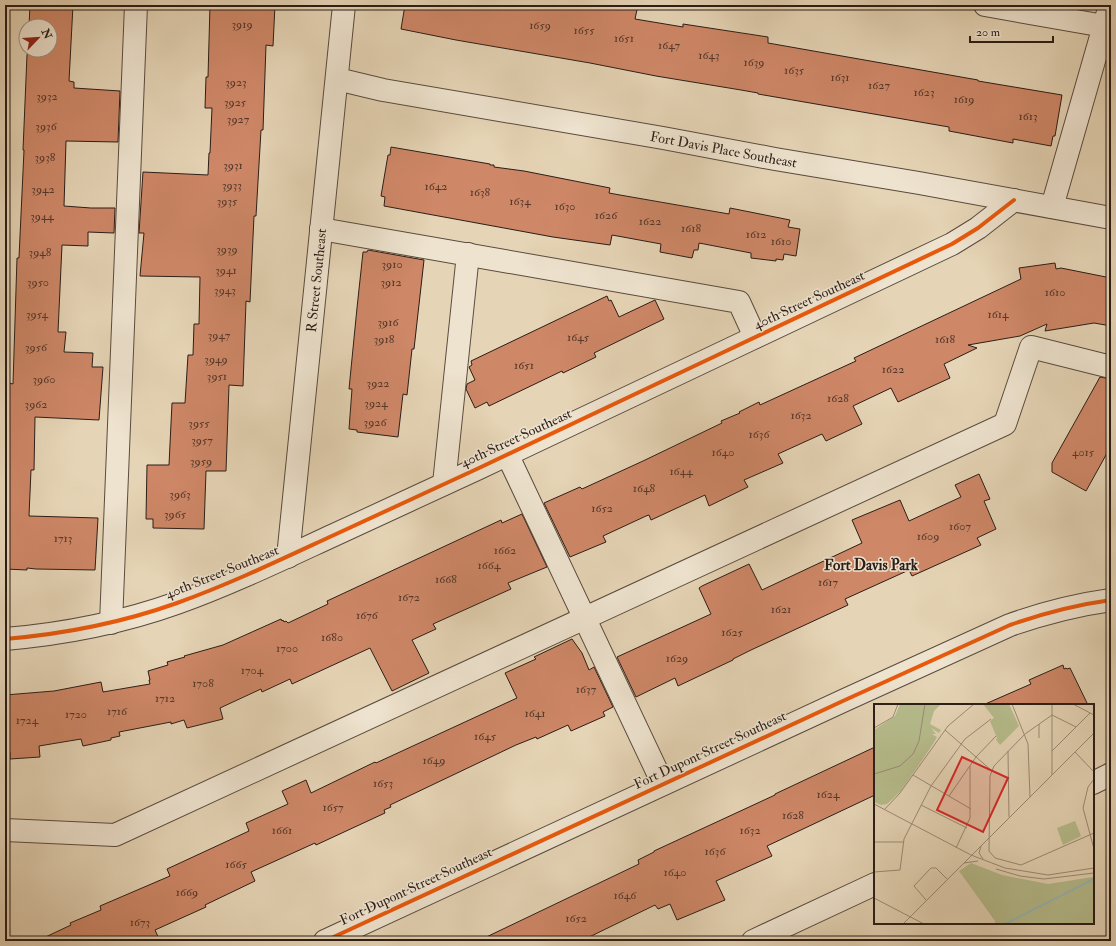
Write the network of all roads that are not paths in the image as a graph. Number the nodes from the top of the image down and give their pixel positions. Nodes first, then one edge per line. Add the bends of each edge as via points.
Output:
1 (136, 5) edge
2 (344, 5) edge
3 (985, 5) edge
4 (1110, 5) edge
5 (1104, 26) junction
6 (337, 79) junction
7 (1014, 200) junction
8 (1052, 207) junction
9 (1111, 218) edge
10 (322, 229) junction
11 (468, 254) junction
12 (756, 337) junction
13 (1111, 367) edge
14 (508, 454) junction
15 (444, 484) junction
16 (288, 557) junction
17 (1111, 600) edge
18 (584, 619) junction
19 (111, 623) junction
20 (5, 639) edge
21 (1111, 774) edge
22 (1094, 782) edge
23 (663, 784) junction
24 (5, 830) edge
25 (874, 884) edge
26 (325, 941) edge
27 (753, 941) edge

1 - 19 street
2 - 6 street, R Street Southeast
3 - 5 street
4 - 5 street
5 - 8 street
6 - 7 street, Fort Davis Place Southeast via 383,90
6 - 10 street, R Street Southeast
7 - 8 street, Fort Davis Place Southeast
7 - 12 street, 40th Street Southeast via 952,244
8 - 9 street, Fort Davis Place Southeast
10 - 11 street
10 - 16 street, R Street Southeast
11 - 12 street via 739,302
11 - 15 street
12 - 14 street, 40th Street Southeast
13 - 18 street via 1031,347 1006,424
14 - 15 street, 40th Street Southeast
14 - 18 street
15 - 16 street, 40th Street Southeast
16 - 19 street, 40th Street Southeast via 210,591
17 - 23 street, Fort Dupont Street Southeast via 1082,604 1010,625
18 - 23 street
18 - 24 street via 115,835
19 - 20 street, 40th Street Southeast via 66,632
21 - 22 street
23 - 26 street, Fort Dupont Street Southeast
25 - 27 street

